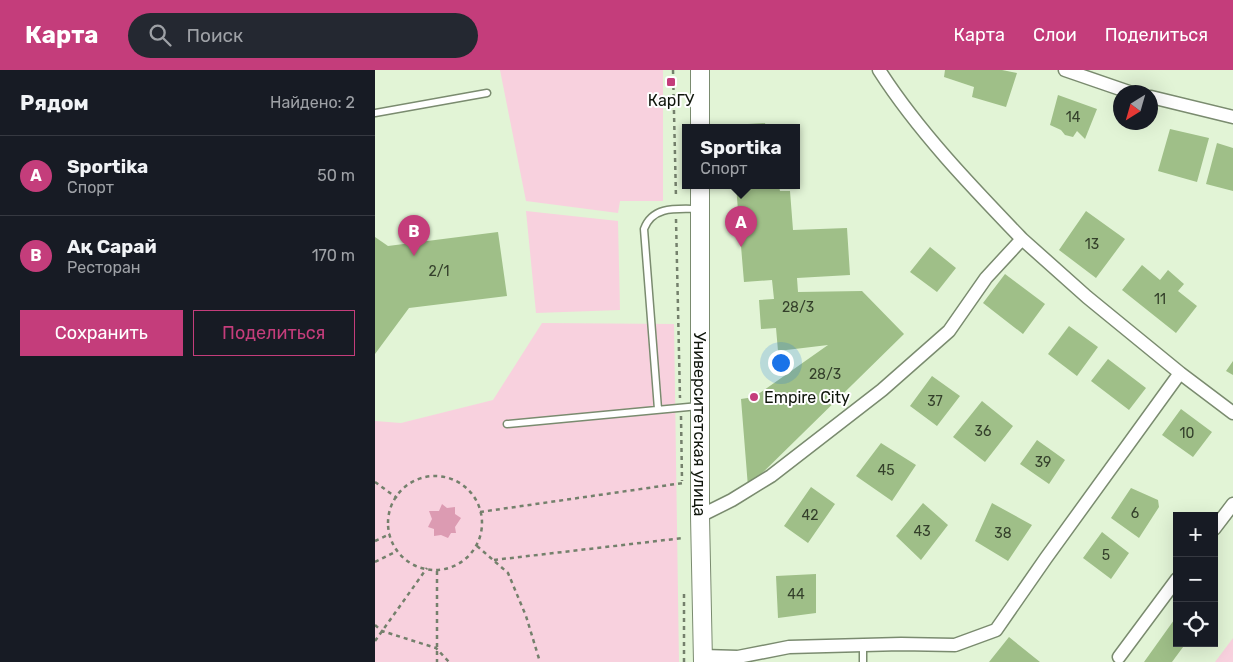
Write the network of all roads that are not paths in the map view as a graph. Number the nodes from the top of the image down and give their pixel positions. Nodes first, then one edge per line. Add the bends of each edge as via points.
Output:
1 (700, 70) edge
2 (879, 70) edge
3 (1065, 70) edge
4 (1113, 86) edge
5 (487, 93) dead end
6 (1158, 100) edge
7 (375, 113) edge
8 (1233, 117) edge
9 (700, 124) edge
10 (700, 189) edge
11 (700, 209) junction
12 (1022, 239) junction
13 (1180, 373) junction
14 (700, 406) junction
15 (658, 409) junction
16 (1233, 413) edge
17 (507, 424) dead end
18 (1233, 504) edge
19 (700, 516) junction
20 (1218, 524) edge
21 (1173, 584) edge
22 (863, 645) junction
23 (1119, 656) dead end
24 (703, 659) edge
25 (863, 662) edge

1 - 9 main road
2 - 12 street via 971,185
3 - 4 street
5 - 7 lane
6 - 8 street
10 - 11 main road, Университетская улица
11 - 14 main road, Университетская улица
11 - 15 lane via 657,212 643,229
12 - 13 street
12 - 19 street via 986,278 949,331 882,390 771,476
13 - 16 street
13 - 22 street via 996,630 955,646
14 - 15 lane
14 - 19 main road, Университетская улица
15 - 17 lane
18 - 20 street
19 - 24 main road, Университетская улица
21 - 23 street
22 - 24 street via 789,647 738,657
22 - 25 lane

